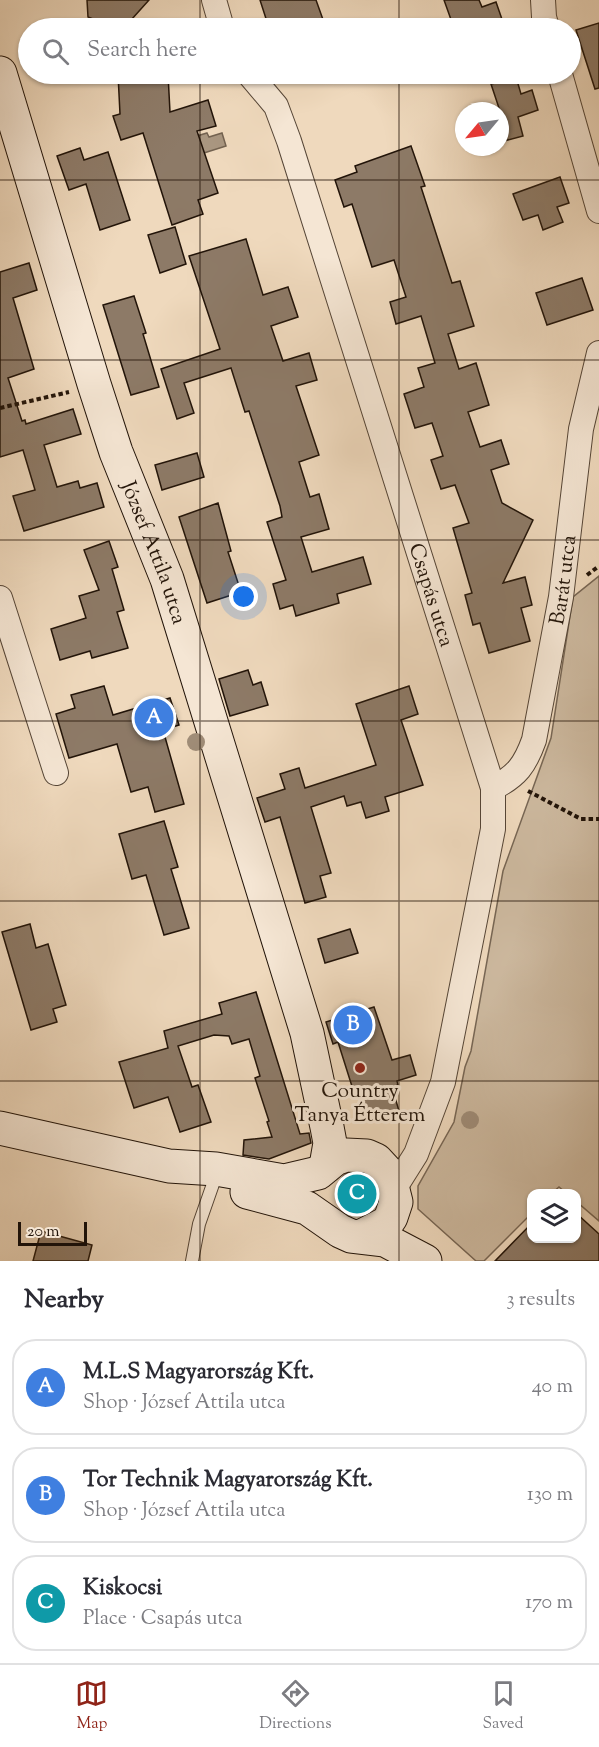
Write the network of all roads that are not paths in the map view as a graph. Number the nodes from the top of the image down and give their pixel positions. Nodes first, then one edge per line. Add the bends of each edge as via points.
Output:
1 (214, 0) edge
2 (543, 0) edge
3 (219, 18) edge
4 (543, 18) edge
5 (0, 73) edge
6 (257, 84) edge
7 (563, 84) edge
8 (599, 211) edge
9 (599, 353) edge
10 (0, 598) edge
11 (56, 773) dead end
12 (500, 784) junction
13 (307, 1034) junction
14 (0, 1128) edge
15 (423, 1131) junction
16 (371, 1158) junction
17 (169, 1166) junction
18 (322, 1169) junction
19 (213, 1184) junction
20 (395, 1195) junction
21 (325, 1220) junction
22 (362, 1236) junction
23 (192, 1261) edge
24 (425, 1261) edge
25 (443, 1261) edge

1 - 3 street
2 - 4 street
5 - 13 main road, József Attila utca via 116,452 167,579
6 - 12 street, Csapás utca via 276,106 290,141
7 - 8 street
9 - 12 street, Barát utca via 580,429 561,597 534,740 526,762
10 - 11 street
12 - 15 street, Csapás utca via 443,1082
13 - 16 main road via 345,1120
13 - 18 main road via 330,1143
14 - 17 main road
15 - 16 street, Csapás utca via 393,1156
15 - 20 street, Csapás utca
16 - 18 main road via 346,1155
16 - 20 main road via 389,1174
17 - 18 main road via 216,1169 284,1181
17 - 19 main road
18 - 21 main road via 315,1191
19 - 21 main road via 307,1208
19 - 23 lane
20 - 22 main road via 392,1217
20 - 25 main road via 404,1216
21 - 22 main road via 351,1236
22 - 24 main road via 385,1240

